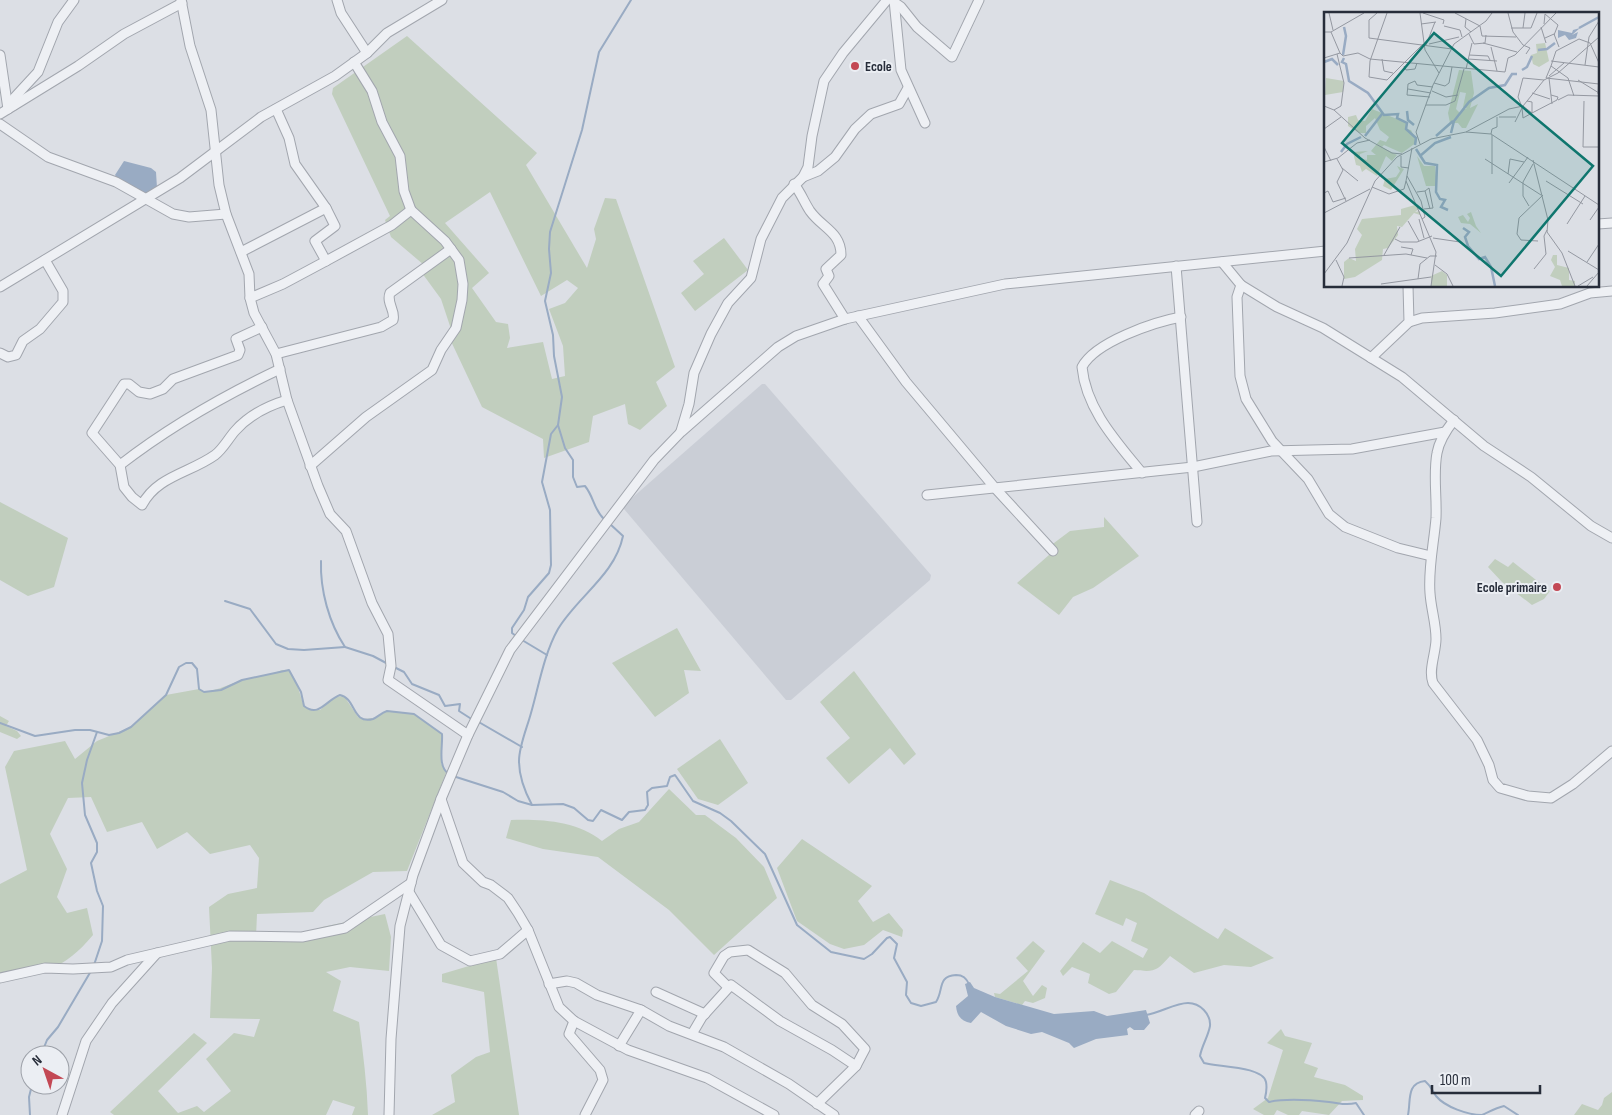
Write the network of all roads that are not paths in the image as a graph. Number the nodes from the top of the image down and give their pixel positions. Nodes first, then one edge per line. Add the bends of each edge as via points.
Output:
1 (74, 0) edge
2 (337, 0) edge
3 (442, 0) edge
4 (979, 0) edge
5 (892, 1) edge
6 (181, 2) edge
7 (367, 53) junction
8 (0, 55) edge
9 (354, 62) junction
10 (908, 88) junction
11 (7, 109) edge
12 (276, 109) junction
13 (925, 123) dead end
14 (0, 124) edge
15 (217, 152) junction
16 (803, 177) junction
17 (794, 184) junction
18 (145, 200) junction
19 (326, 208) junction
20 (412, 210) junction
21 (226, 214) junction
22 (451, 249) junction
23 (1324, 251) edge
24 (241, 252) junction
25 (45, 260) junction
26 (326, 261) junction
27 (1222, 262) junction
28 (1176, 266) junction
29 (1241, 285) junction
30 (0, 287) edge
31 (1408, 288) edge
32 (1612, 290) edge
33 (250, 298) junction
34 (858, 316) junction
35 (1181, 318) junction
36 (845, 319) junction
37 (1409, 322) junction
38 (262, 328) junction
39 (0, 353) edge
40 (276, 354) junction
41 (1371, 358) junction
42 (280, 370) junction
43 (288, 400) junction
44 (1454, 420) junction
45 (681, 432) junction
46 (1445, 432) junction
47 (1280, 451) junction
48 (120, 465) junction
49 (310, 466) junction
50 (1193, 468) junction
51 (1142, 473) junction
52 (995, 488) junction
53 (927, 495) dead end
54 (1197, 522) dead end
55 (1612, 538) edge
56 (1053, 551) dead end
57 (1431, 556) junction
58 (468, 735) junction
59 (1612, 751) edge
60 (441, 799) junction
61 (410, 887) junction
62 (528, 930) junction
63 (157, 953) junction
64 (0, 978) edge
65 (549, 984) junction
66 (728, 986) junction
67 (656, 992) dead end
68 (640, 1010) junction
69 (705, 1014) junction
70 (574, 1021) junction
71 (692, 1034) junction
72 (619, 1046) junction
73 (856, 1066) junction
74 (817, 1104) junction
75 (62, 1115) edge
76 (389, 1115) edge
77 (585, 1115) edge
78 (774, 1115) edge
79 (834, 1115) edge

1 - 11 street via 58,22 38,72
2 - 7 street via 341,13
3 - 7 street via 387,33
4 - 5 street via 952,57
5 - 10 street via 901,70
5 - 16 street via 843,53 824,81 810,160
6 - 11 street
6 - 15 street via 190,46 211,110
7 - 9 street
8 - 11 street
9 - 12 street
9 - 20 street via 372,91 382,122 400,156 404,191
10 - 13 street
10 - 16 street via 899,104 871,114 855,129 835,157 818,171
12 - 15 street
12 - 19 street via 289,138 295,164
14 - 18 street via 48,157 116,182
15 - 18 street
15 - 21 street
16 - 17 street
17 - 36 street via 810,212 835,235 841,247 841,255 828,267 829,276 823,284
17 - 45 street via 782,198 761,239 751,278 728,302 711,334 694,372
18 - 21 street via 181,216
18 - 25 street
19 - 24 street
19 - 26 street via 335,228 315,241
20 - 22 street
20 - 26 street via 392,225
21 - 24 street
22 - 40 street via 390,293 393,320 381,327
22 - 49 street via 462,270 462,300 456,328 432,370 366,417
23 - 27 street
24 - 33 street via 249,274
25 - 30 street
25 - 39 street via 63,291 63,302 40,329 23,342 16,355 8,357
26 - 33 street
27 - 28 street
27 - 29 street
28 - 34 street via 1005,284
28 - 35 street
29 - 41 street via 1277,307 1323,328
29 - 47 street via 1237,297 1240,376 1246,399
31 - 37 street
32 - 37 street via 1495,314 1422,318
33 - 38 street
34 - 36 street
34 - 52 street via 906,382
35 - 50 street
35 - 51 street via 1138,329 1090,357 1082,367 1085,387 1098,416
36 - 45 street via 796,336 778,347
37 - 41 street
38 - 40 street
38 - 48 street via 236,339 240,350 238,355 173,379 157,392 143,393 126,383 120,386 92,433
40 - 42 street
41 - 44 street via 1402,377
42 - 43 street
42 - 48 street via 240,387 167,430
43 - 48 street via 253,415 219,452 165,481 148,495 142,505 124,487
43 - 49 street
44 - 46 street
44 - 55 street via 1591,526
45 - 58 street via 654,460 510,650
46 - 47 street via 1352,449
46 - 57 street via 1437,452 1436,518
47 - 50 street
47 - 57 street via 1308,479 1329,514 1345,527 1398,548
49 - 58 street via 330,514 349,537 372,603 388,634 392,666 388,680
50 - 51 street
50 - 54 street
51 - 52 street
52 - 53 street
52 - 56 street
57 - 59 street via 1430,593 1436,640 1430,676 1477,740 1496,786 1528,796 1551,798
58 - 60 street
60 - 61 street
60 - 62 street via 463,863 483,882 508,898
61 - 62 street via 441,945 470,961 500,954
61 - 63 street via 345,928 302,937 230,936
61 - 76 street via 400,926 390,1039
62 - 65 street
63 - 64 street via 111,967 45,968
63 - 75 street via 112,1003 86,1042
65 - 68 street via 576,983 597,995
65 - 70 street via 559,1006
66 - 69 street
66 - 73 street via 733,986 780,1021
66 - 73 street via 714,973 730,952 748,950 785,973 812,1005 842,1024 866,1049
67 - 69 street
68 - 71 street
68 - 72 street
69 - 71 street
70 - 72 street
70 - 77 street via 569,1034 600,1070 603,1080
71 - 74 street via 759,1066
72 - 78 street via 707,1078
73 - 74 street
74 - 79 street

